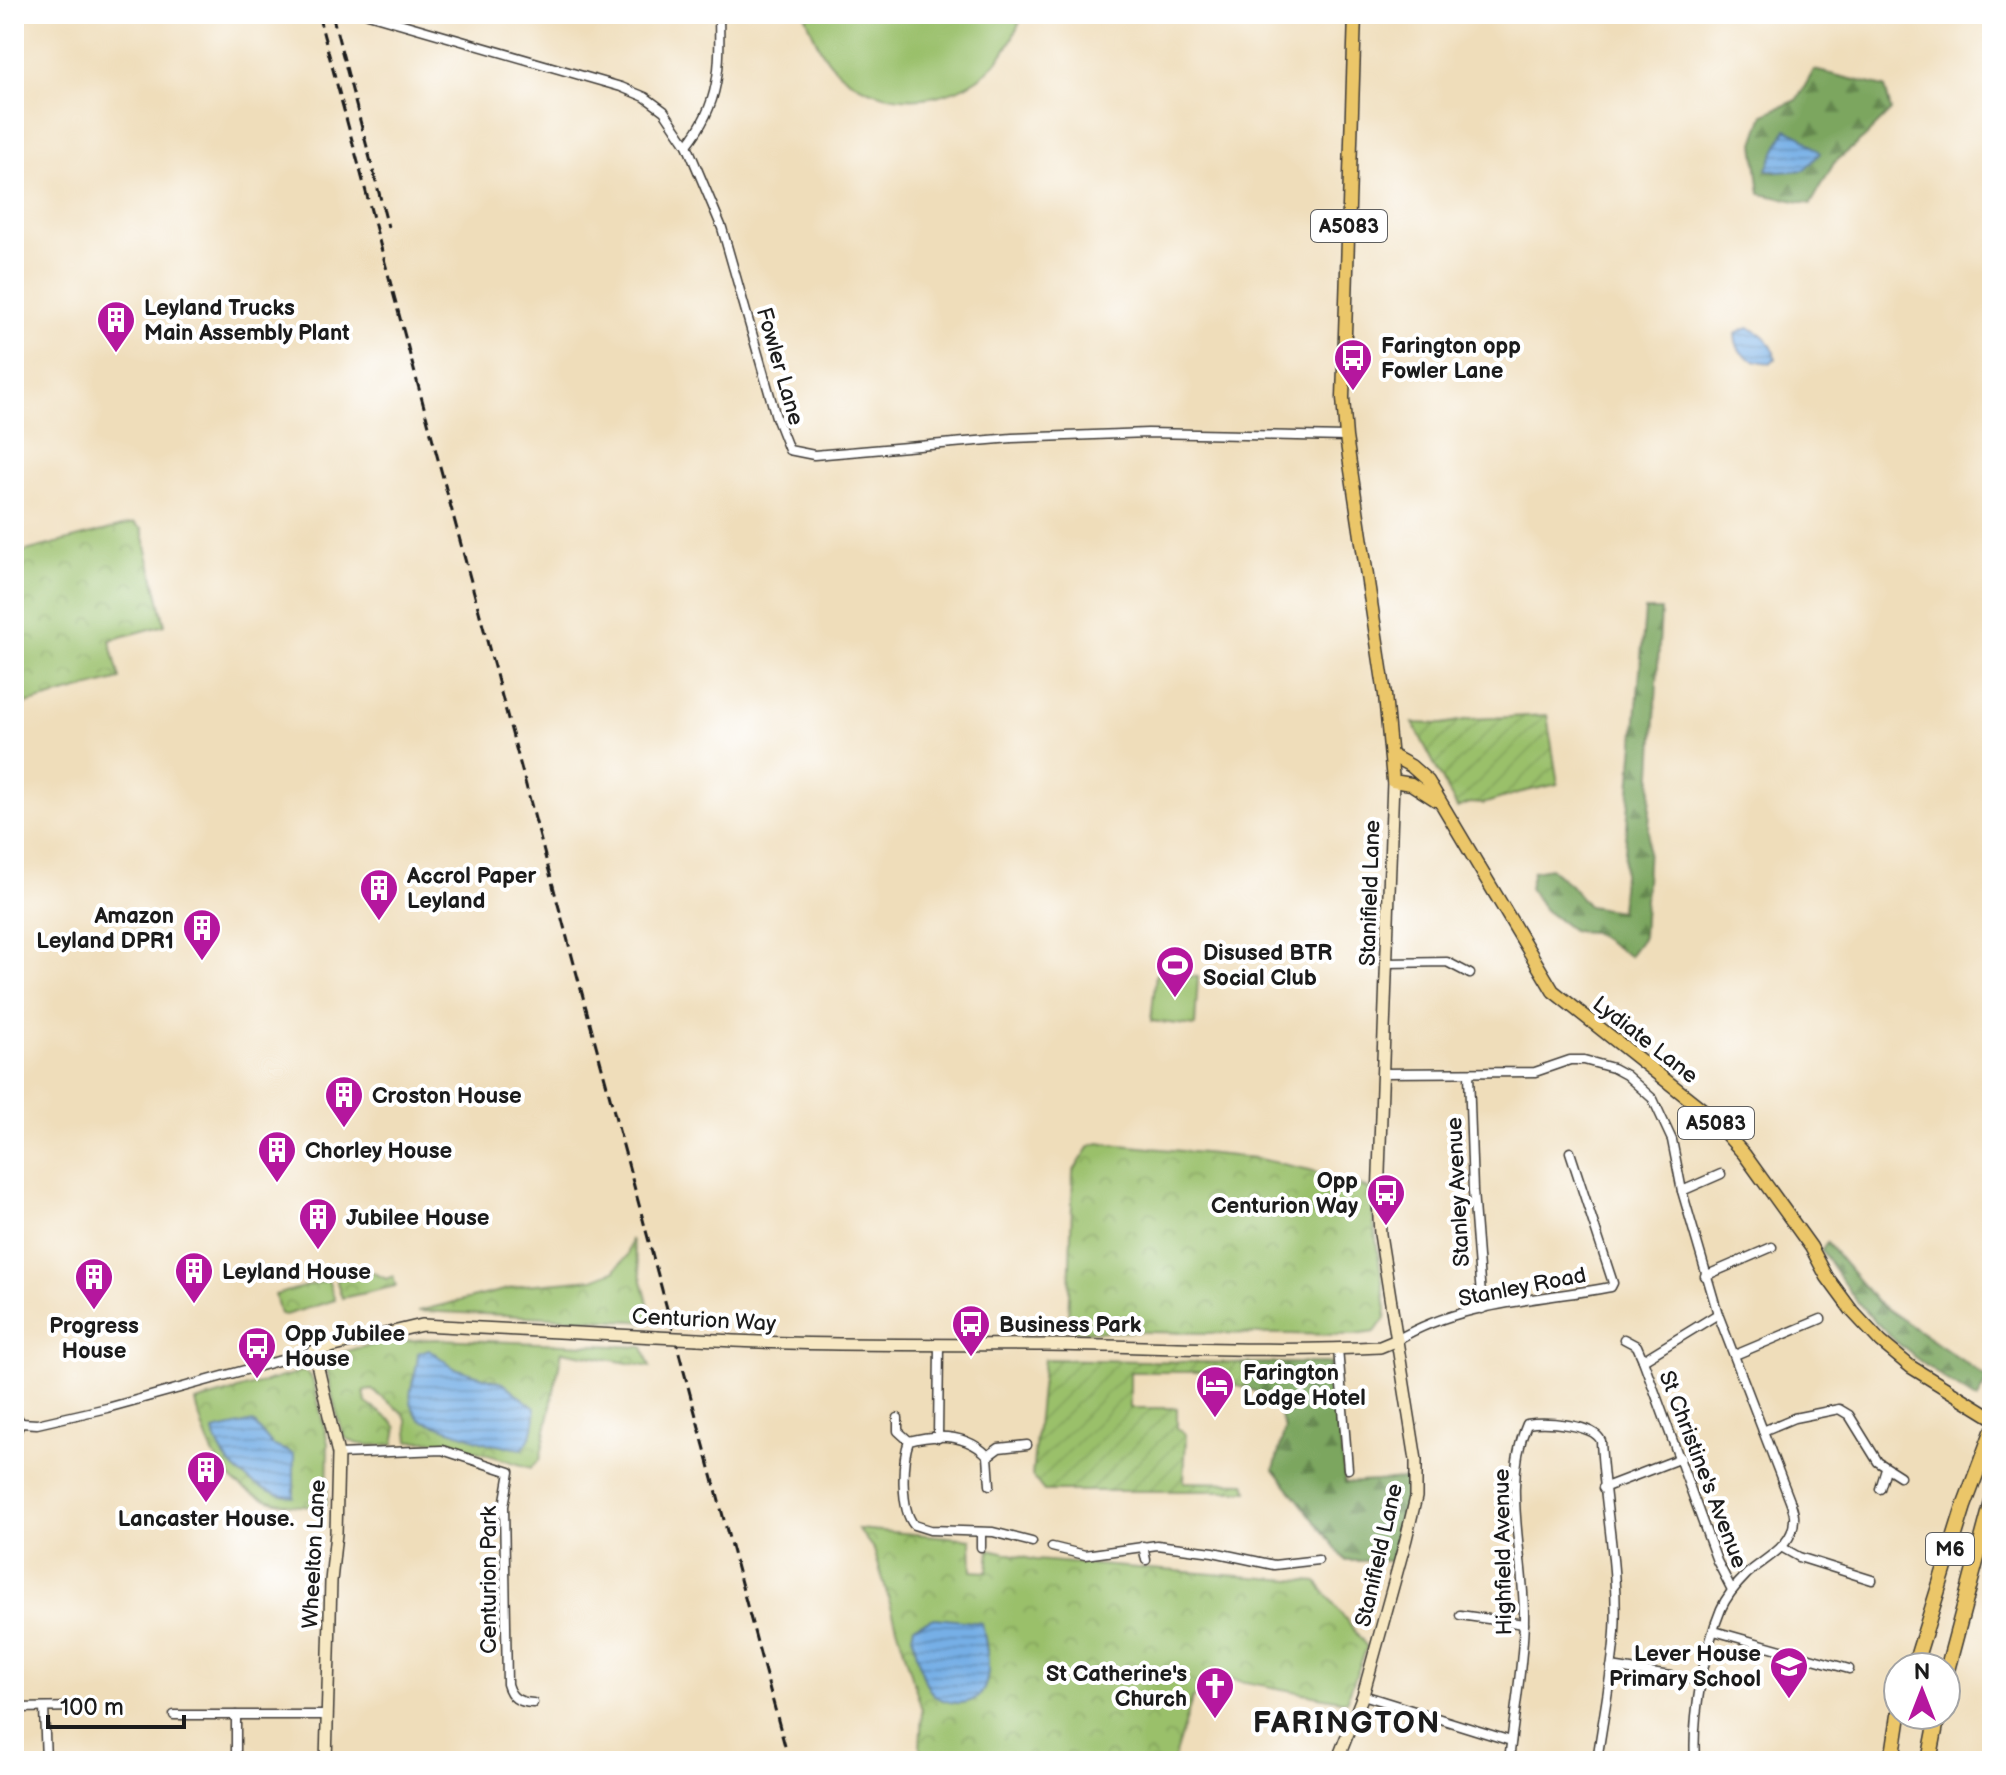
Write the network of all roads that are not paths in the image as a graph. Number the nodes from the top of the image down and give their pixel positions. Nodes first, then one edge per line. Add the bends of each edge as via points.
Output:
1 (368, 14) edge
2 (719, 14) edge
3 (1355, 14) edge
4 (687, 145) junction
5 (1346, 437) junction
6 (1391, 755) junction
7 (1393, 781) junction
8 (1439, 801) junction
9 (1387, 963) junction
10 (1470, 974) dead end
11 (1382, 1073) junction
12 (1469, 1074) junction
13 (1570, 1152) dead end
14 (1721, 1174) dead end
15 (1682, 1191) junction
16 (1772, 1247) dead end
17 (1705, 1276) junction
18 (1482, 1309) junction
19 (1718, 1314) junction
20 (1821, 1319) dead end
21 (1624, 1339) dead end
22 (1397, 1340) junction
23 (939, 1344) junction
24 (1338, 1349) junction
25 (314, 1351) junction
26 (1735, 1355) junction
27 (1643, 1360) junction
28 (14, 1412) edge
29 (1992, 1417) edge
30 (898, 1418) dead end
31 (21, 1423) junction
32 (1763, 1431) junction
33 (1992, 1432) edge
34 (14, 1435) edge
35 (938, 1438) junction
36 (909, 1441) junction
37 (1027, 1445) dead end
38 (338, 1454) junction
39 (988, 1456) junction
40 (1681, 1458) junction
41 (1348, 1469) dead end
42 (1886, 1469) junction
43 (1900, 1476) dead end
44 (990, 1485) dead end
45 (1603, 1488) junction
46 (1880, 1489) dead end
47 (1992, 1502) edge
48 (981, 1532) junction
49 (1032, 1542) dead end
50 (1143, 1546) junction
51 (981, 1547) dead end
52 (1052, 1547) dead end
53 (1781, 1547) junction
54 (1146, 1560) dead end
55 (1318, 1560) dead end
56 (1872, 1580) dead end
57 (1732, 1590) junction
58 (1460, 1615) dead end
59 (1524, 1624) junction
60 (1714, 1631) junction
61 (1919, 1651) edge
62 (1952, 1651) edge
63 (1611, 1667) junction
64 (1849, 1669) dead end
65 (1703, 1681) junction
66 (1363, 1695) junction
67 (533, 1703) dead end
68 (83, 1707) dead end
69 (14, 1708) edge
70 (44, 1708) junction
71 (174, 1715) dead end
72 (236, 1715) junction
73 (328, 1715) junction
74 (1897, 1731) edge
75 (1935, 1731) edge
76 (1511, 1741) junction
77 (326, 1759) edge
78 (46, 1761) edge
79 (236, 1761) edge
80 (352, 1761) edge
81 (1337, 1761) edge
82 (1509, 1761) edge
83 (1597, 1761) edge
84 (1695, 1761) edge
85 (1892, 1761) edge
86 (1929, 1761) edge

1 - 4 street, Fowler Lane via 621,87 664,111
2 - 4 street via 714,97
3 - 5 main road, Stanifield Lane / A5083
4 - 5 street, Fowler Lane via 726,238 789,450 814,455 1148,433
5 - 6 main road, Stanifield Lane / A5083
6 - 7 main road, Stanifield Lane / A5083
6 - 8 main road, Lydiate Lane / A5083 via 1420,773
7 - 8 main road via 1411,784
7 - 9 street, Stanifield Lane
8 - 29 main road, Lydiate Lane / A5083 via 1553,991 1707,1113 1744,1154 1827,1277 1870,1330 1911,1367
9 - 10 street via 1447,962
9 - 11 street, Stanifield Lane
11 - 12 street
11 - 22 street, Stanifield Lane via 1380,1234
12 - 15 street via 1535,1072 1584,1060 1626,1075 1653,1099 1672,1140
12 - 18 street, Stanley Avenue
13 - 18 street, Stanley Road via 1611,1287
14 - 15 street
15 - 17 street
16 - 17 street
17 - 19 street
18 - 22 street, Stanley Road
19 - 26 street
19 - 27 street, St Christine's Avenue
20 - 26 street
21 - 27 street, St Christine's Avenue via 1637,1346
22 - 24 street, Centurion Way via 1380,1347
22 - 66 street, Stanifield Lane via 1416,1460 1416,1497
23 - 24 street, Centurion Way
23 - 25 street, Centurion Way, bridge via 422,1325
23 - 35 street
24 - 41 street
25 - 31 street, Centurion Way via 107,1408
25 - 38 street, Wheelton Lane
26 - 32 street
27 - 40 street, St Christine's Avenue
28 - 31 street
30 - 36 street via 898,1431
31 - 34 street
32 - 42 street via 1839,1409 1849,1415
32 - 53 street via 1795,1519
33 - 61 highway, M6
35 - 36 street
35 - 39 street via 969,1440
36 - 48 street via 909,1519 930,1530
37 - 39 street via 999,1448
38 - 67 street, Centurion Park via 442,1450 510,1472 504,1506 507,1684 510,1695
38 - 73 street, Wheelton Lane
39 - 44 street
40 - 45 street
40 - 57 street, St Christine's Avenue
42 - 43 street
42 - 46 street
45 - 59 street, Highfield Avenue via 1598,1434 1527,1424 1515,1485
45 - 63 street via 1612,1532 1615,1596
47 - 62 highway, M6
48 - 49 street
48 - 51 street
50 - 52 street via 1085,1555
50 - 54 street
50 - 55 street via 1274,1565
53 - 56 street
53 - 57 street
57 - 60 street
58 - 59 street
59 - 76 street, Highfield Avenue
60 - 64 street
60 - 65 street
63 - 65 street
63 - 83 street
65 - 84 street
66 - 76 street
66 - 81 street, Stanifield Lane
68 - 70 street
69 - 70 street
70 - 78 street
71 - 72 street
72 - 73 street
72 - 79 street
73 - 77 street, Wheelton Lane
74 - 85 highway
75 - 86 highway
76 - 82 street, Highfield Avenue
77 - 80 street

